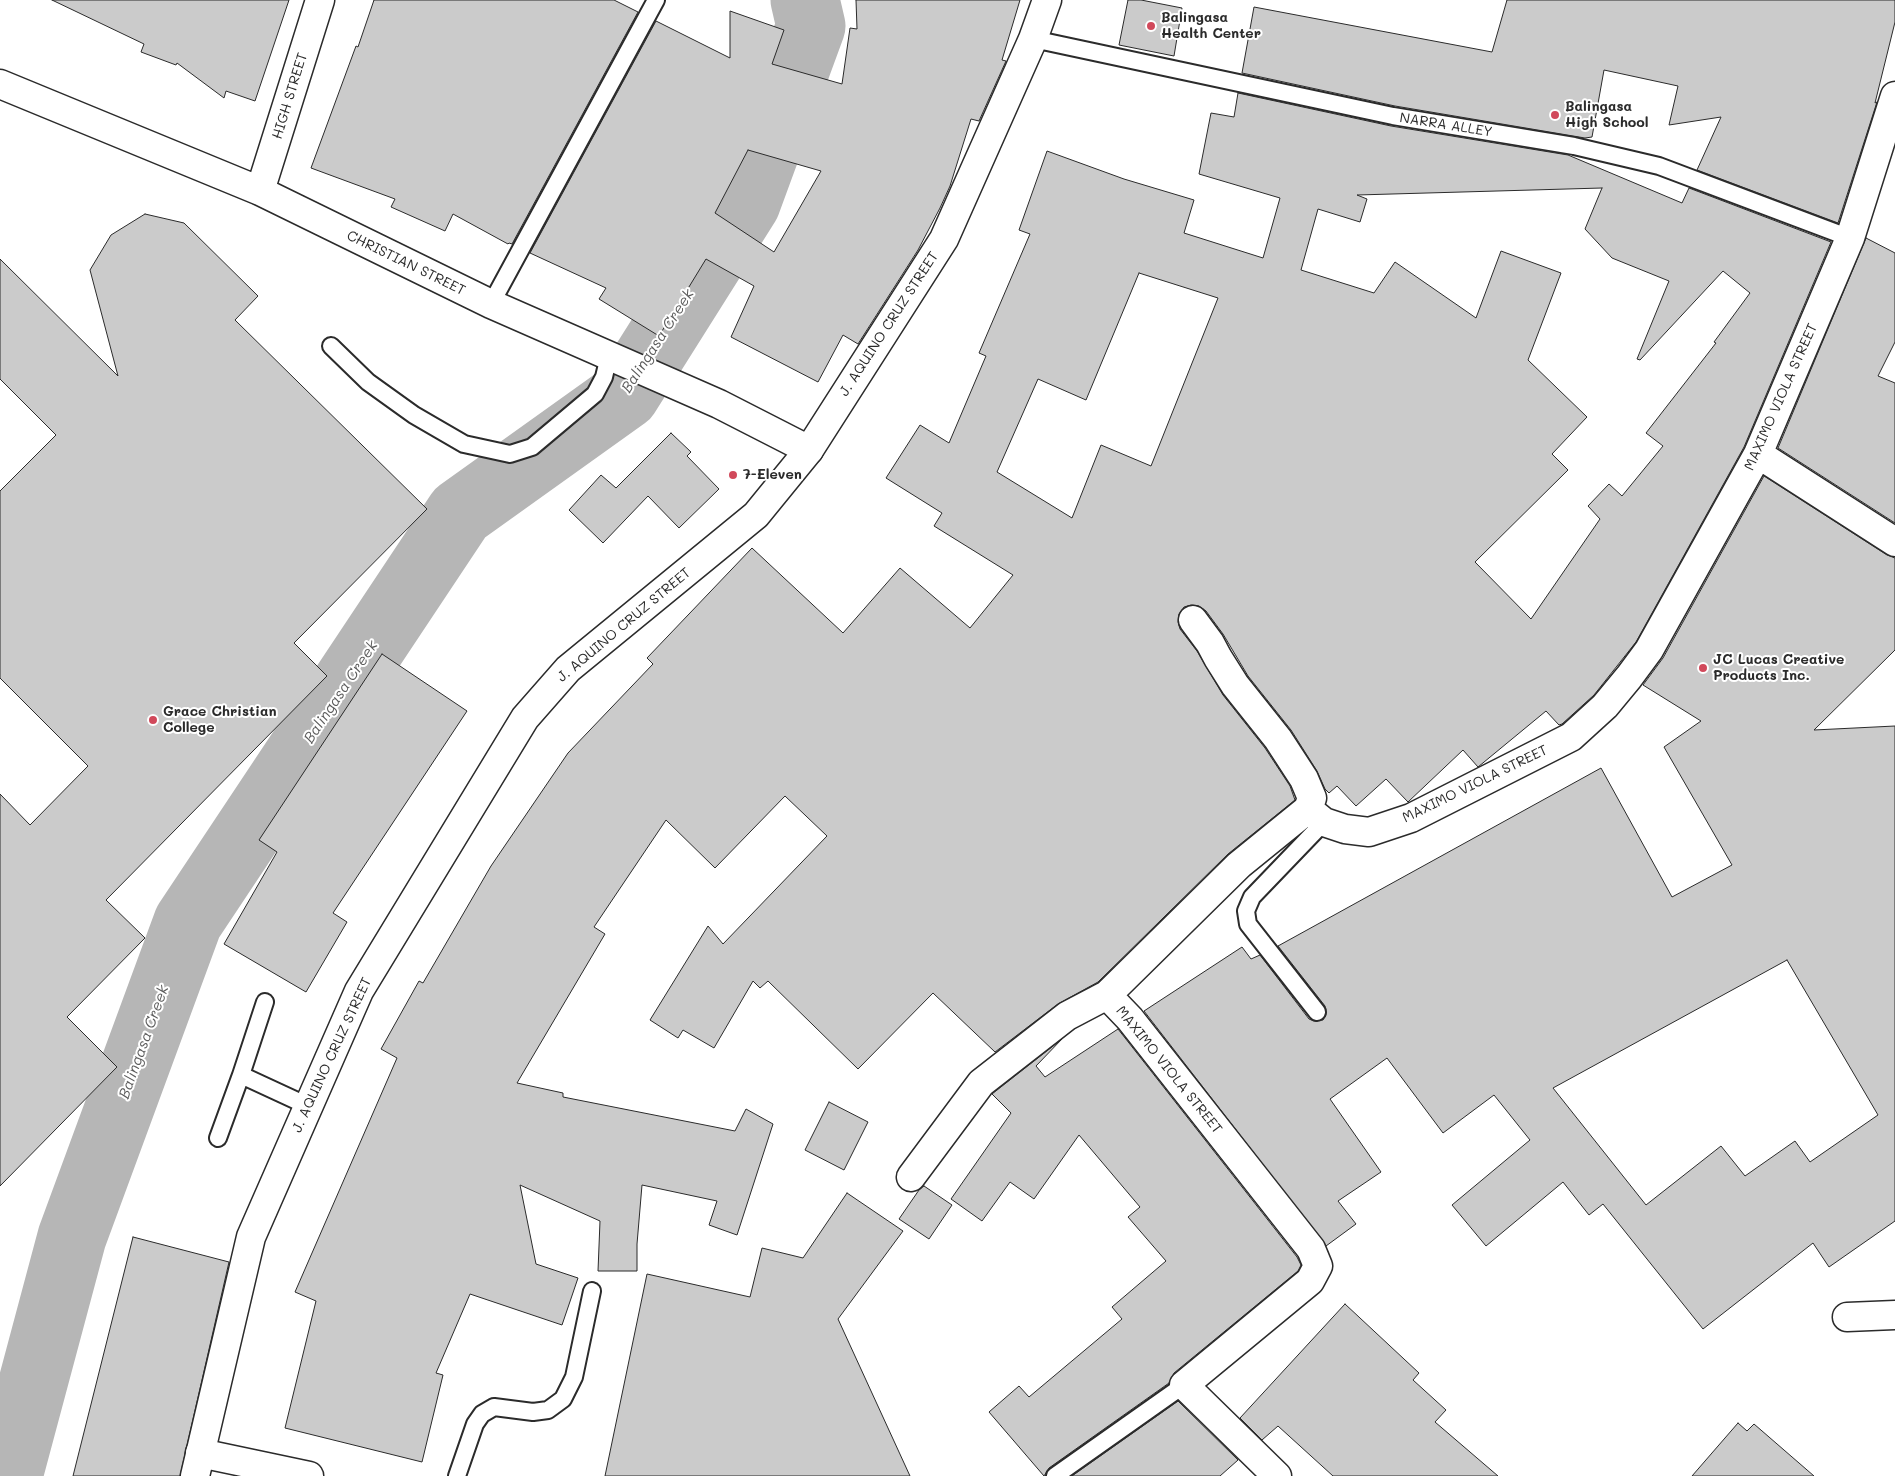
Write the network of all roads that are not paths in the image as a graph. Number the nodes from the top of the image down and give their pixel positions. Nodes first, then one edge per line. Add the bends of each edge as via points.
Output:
1 (320, 0) edge
2 (656, 0) edge
3 (1047, 0) edge
4 (1033, 40) junction
5 (0, 84) edge
6 (1895, 96) edge
7 (260, 192) junction
8 (1850, 238) junction
9 (491, 304) junction
10 (330, 346) dead end
11 (616, 359) junction
12 (809, 450) junction
13 (1758, 454) junction
14 (1895, 542) edge
15 (1192, 620) dead end
16 (1316, 816) junction
17 (1107, 995) junction
18 (265, 1002) dead end
19 (1317, 1012) dead end
20 (241, 1075) junction
21 (308, 1106) junction
22 (218, 1138) dead end
23 (911, 1177) dead end
24 (592, 1291) dead end
25 (1895, 1315) edge
26 (1847, 1317) dead end
27 (1184, 1385) junction
28 (198, 1465) edge
29 (309, 1476) edge
30 (457, 1476) edge
31 (1055, 1476) edge
32 (1277, 1476) edge

1 - 7 street, HIGH STREET
2 - 9 lane
3 - 4 street, J. AQUINO CRUZ STREET
4 - 8 lane, NARRA ALLEY via 1393,116 1574,146 1659,166
4 - 12 street, J. AQUINO CRUZ STREET via 944,239
5 - 7 street, CHRISTIAN STREET
6 - 8 street, MAXIMO VIOLA STREET
7 - 9 street, CHRISTIAN STREET
8 - 13 street, MAXIMO VIOLA STREET
9 - 11 street, CHRISTIAN STREET
10 - 11 lane via 368,382 414,415 464,444 510,454 532,447 595,394
11 - 12 street, CHRISTIAN STREET via 719,404
12 - 21 street, J. AQUINO CRUZ STREET via 756,515 568,669 526,718 359,990
13 - 14 street
13 - 16 street, MAXIMO VIOLA STREET via 1649,650 1605,706 1570,736 1411,818 1369,832 1345,829
15 - 16 street via 1304,778
16 - 17 street, MAXIMO VIOLA STREET via 1267,841
16 - 19 lane via 1252,897 1246,911 1248,924
17 - 23 street via 1067,1016 981,1083
17 - 27 street, MAXIMO VIOLA STREET via 1130,1019 1311,1249 1318,1266 1310,1281
18 - 20 lane
20 - 21 lane
20 - 22 lane
21 - 28 street, J. AQUINO CRUZ STREET via 250,1237
24 - 30 lane via 574,1377 563,1399 548,1410 533,1412 494,1407 482,1414 475,1424
25 - 26 street
27 - 31 lane
27 - 32 street
28 - 29 street

